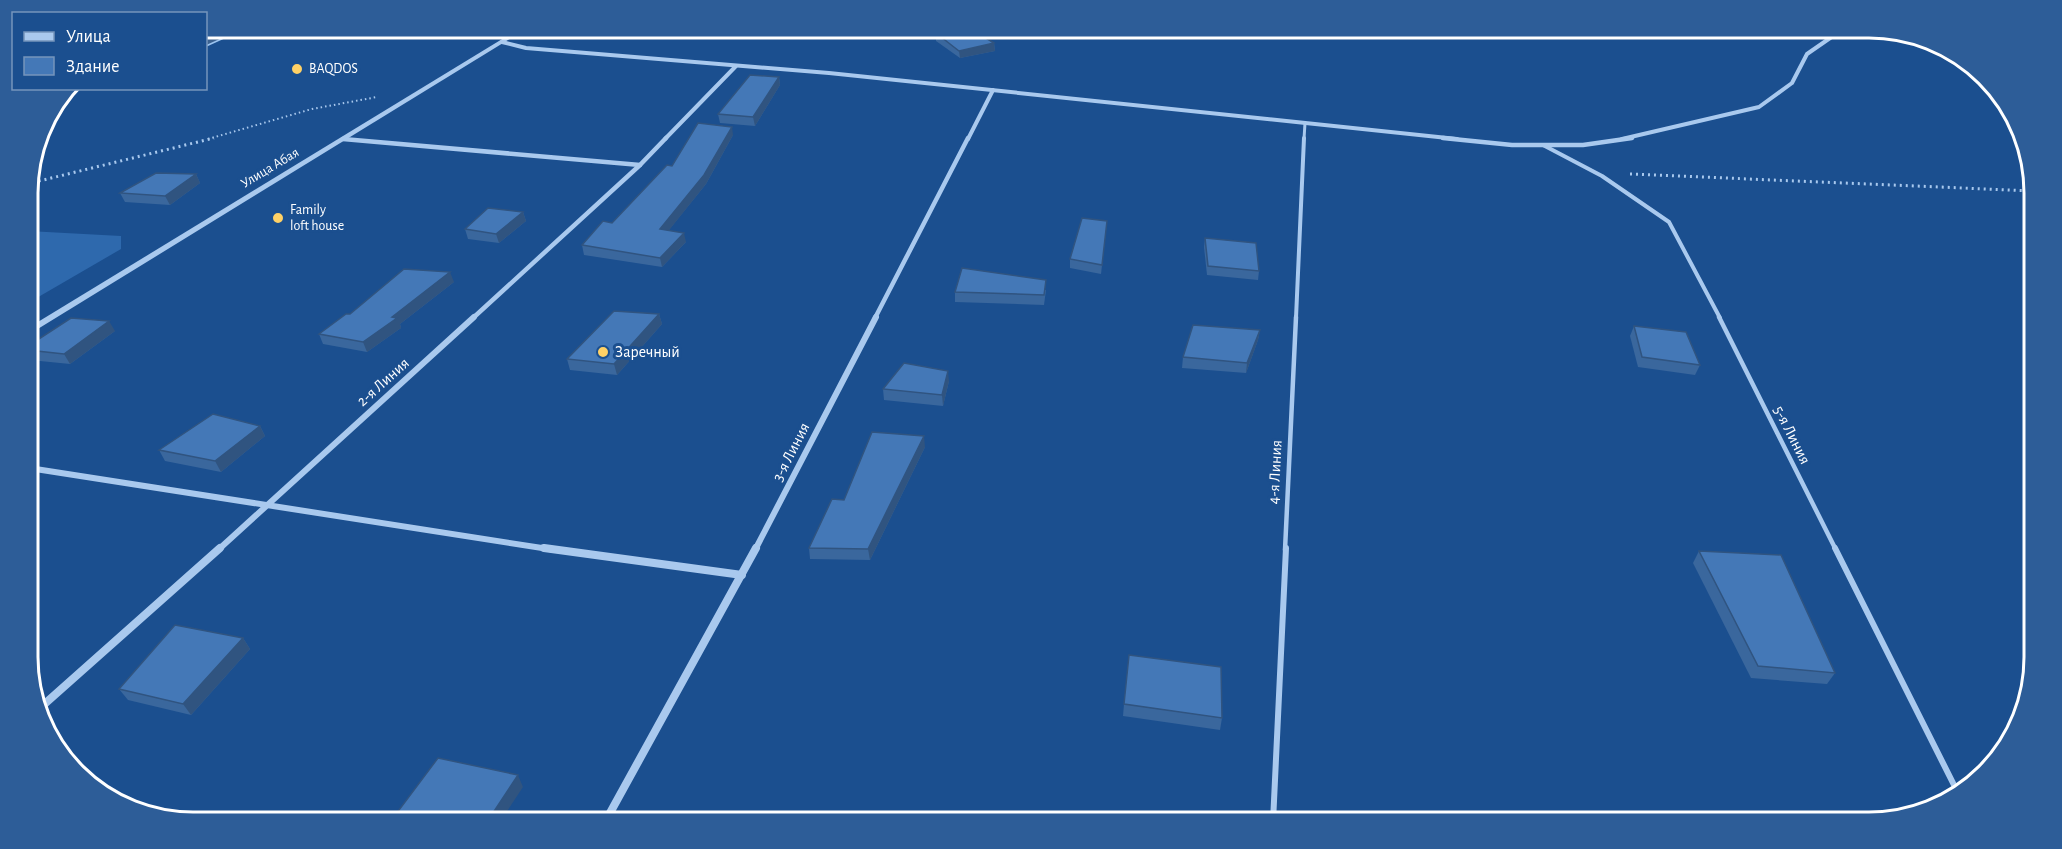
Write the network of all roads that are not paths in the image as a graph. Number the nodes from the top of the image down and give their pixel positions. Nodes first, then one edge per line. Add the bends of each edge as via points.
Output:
1 (510, 37) edge
2 (1832, 37) edge
3 (502, 42) junction
4 (736, 66) junction
5 (993, 90) junction
6 (1305, 123) junction
7 (343, 139) junction
8 (1543, 145) junction
9 (640, 165) junction
10 (38, 326) edge
11 (37, 469) edge
12 (268, 506) junction
13 (742, 574) junction
14 (45, 703) edge
15 (1954, 786) edge
16 (1273, 811) edge
17 (611, 812) edge

1 - 3 street, Улица Абая
2 - 8 street via 1807,54 1792,83 1759,107 1642,136 1583,145
3 - 4 street via 526,48
3 - 7 street, Улица Абая
4 - 5 street
4 - 9 street, 2-я Линия
5 - 6 street
5 - 13 street, 3-я Линия
6 - 8 street
6 - 16 lane, 4-я Линия
7 - 9 street
7 - 10 street, Улица Абая
8 - 15 lane, 5-я Линия via 1602,176 1669,222
9 - 12 street, 2-я Линия
11 - 12 street
12 - 13 street via 525,546
12 - 14 street, 2-я Линия
13 - 17 street, 3-я Линия

